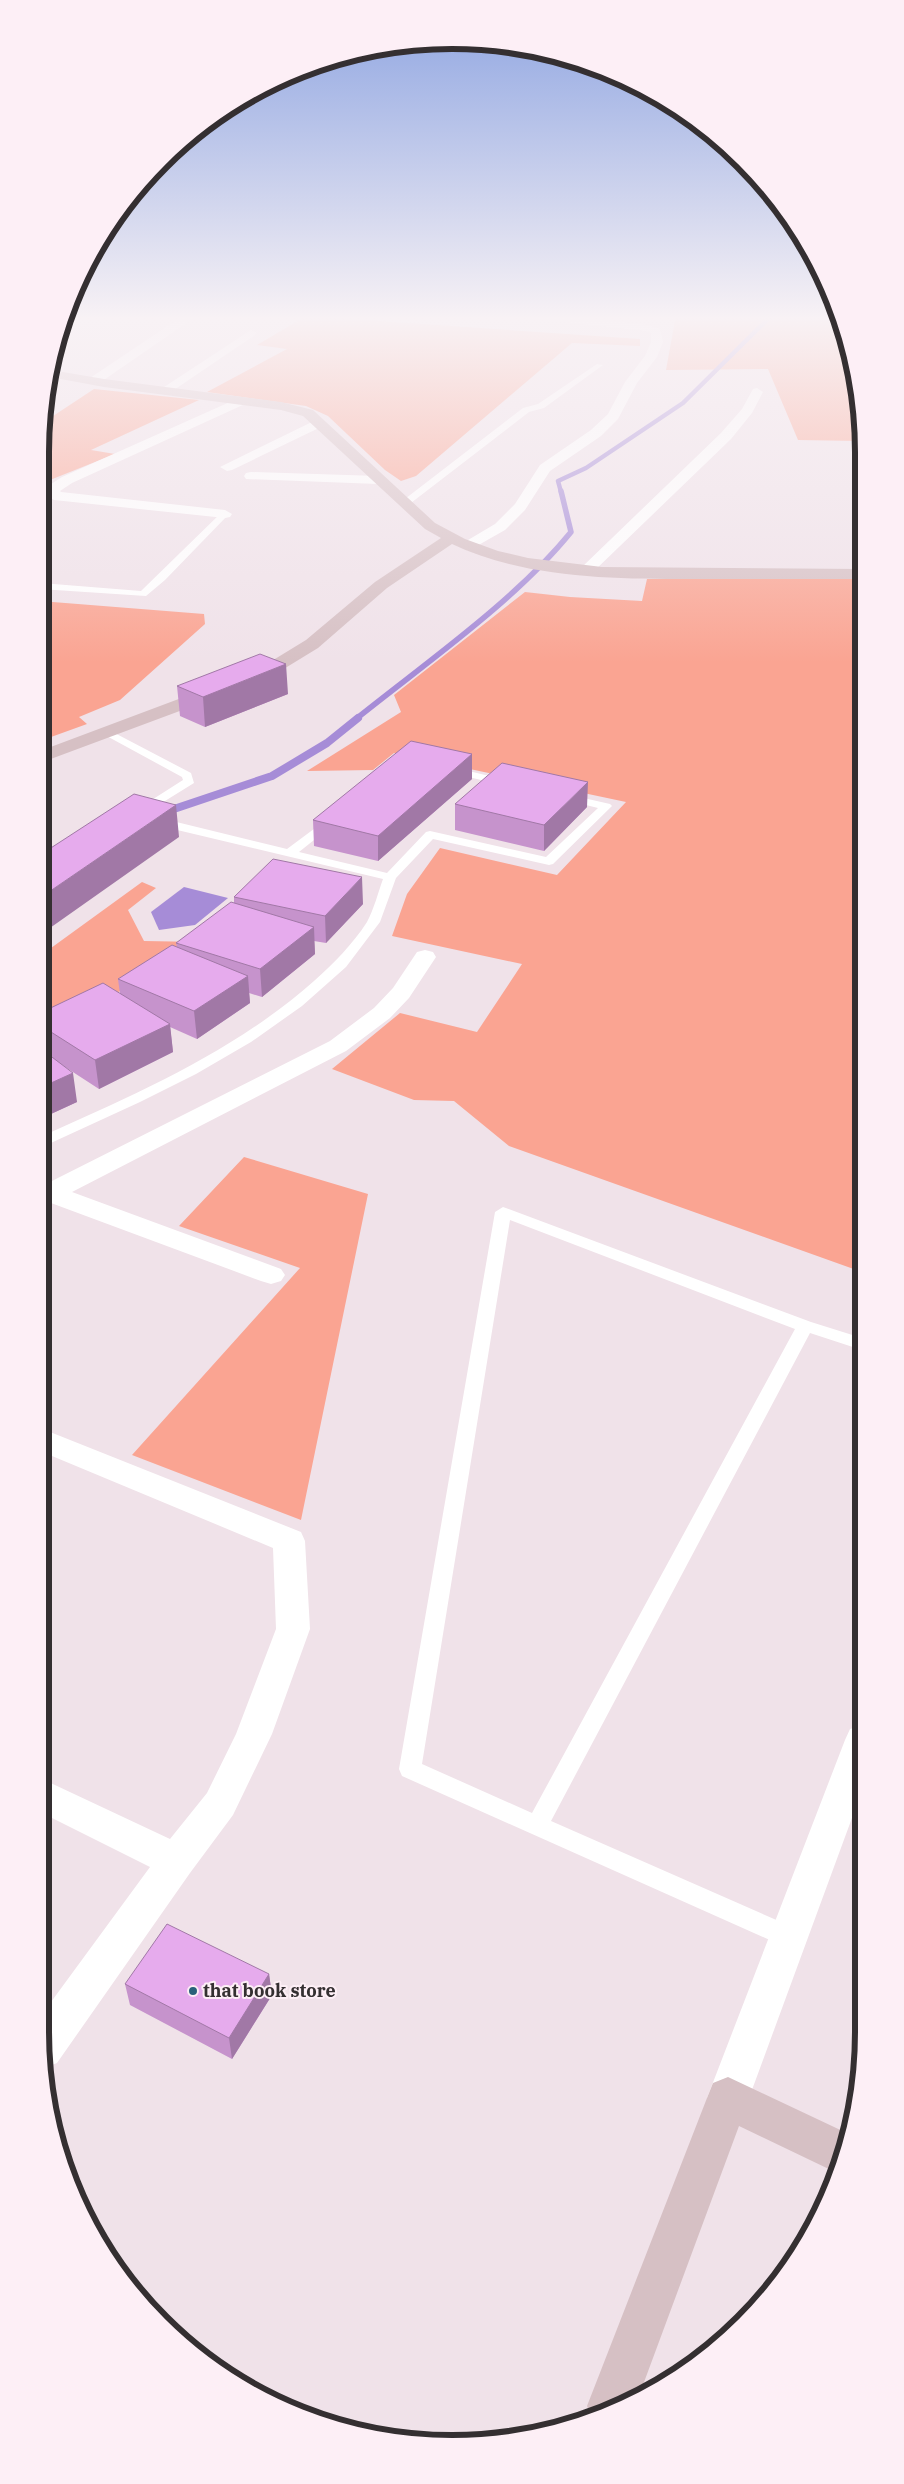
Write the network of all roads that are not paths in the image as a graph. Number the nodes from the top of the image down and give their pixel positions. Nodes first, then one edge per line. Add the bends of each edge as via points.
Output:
1 (175, 431) edge
2 (302, 431) edge
3 (326, 431) edge
4 (499, 431) edge
5 (598, 431) edge
6 (730, 431) edge
7 (227, 467) dead end
8 (251, 476) dead end
9 (378, 480) junction
10 (404, 504) junction
11 (225, 514) joint
12 (450, 539) junction
13 (468, 546) junction
14 (587, 570) junction
15 (855, 574) edge
16 (49, 587) edge
17 (107, 732) junction
18 (49, 754) edge
19 (436, 766) edge
20 (521, 786) edge
21 (549, 793) edge
22 (343, 811) edge
23 (288, 854) junction
24 (390, 877) junction
25 (425, 957) dead end
26 (49, 1139) edge
27 (49, 1193) edge
28 (49, 1198) edge
29 (270, 1275) dead end
30 (805, 1326) junction
31 (855, 1342) edge
32 (49, 1443) edge
33 (855, 1769) edge
34 (49, 1798) edge
35 (537, 1826) junction
36 (176, 1861) junction
37 (788, 1937) junction
38 (49, 2039) edge
39 (728, 2098) junction
40 (837, 2151) edge
41 (613, 2402) edge

1 - 11 street via 67,480 53,490 54,496
2 - 7 street
3 - 9 street
4 - 10 lane
5 - 13 street via 545,468 520,507 500,527
6 - 14 street
8 - 9 street
9 - 10 street
10 - 12 street
11 - 16 lane via 142,594
12 - 13 street
12 - 17 street via 381,585 312,644 276,666
13 - 14 street via 530,563
14 - 15 street via 631,574
17 - 18 street
17 - 23 lane via 189,780 132,818
19 - 20 lane
21 - 24 lane via 606,806 549,861 430,835
22 - 23 lane
23 - 24 lane
24 - 26 lane via 388,892 370,928 334,971 282,1014 240,1044 191,1071
25 - 27 street via 401,993 382,1013 338,1046
28 - 29 street
30 - 31 lane
30 - 35 lane
30 - 35 lane via 503,1212 410,1769
32 - 36 street via 289,1541 293,1629 254,1734 220,1804
33 - 37 street
34 - 36 street
35 - 37 lane
36 - 38 street
37 - 39 street
39 - 40 street
39 - 41 street

